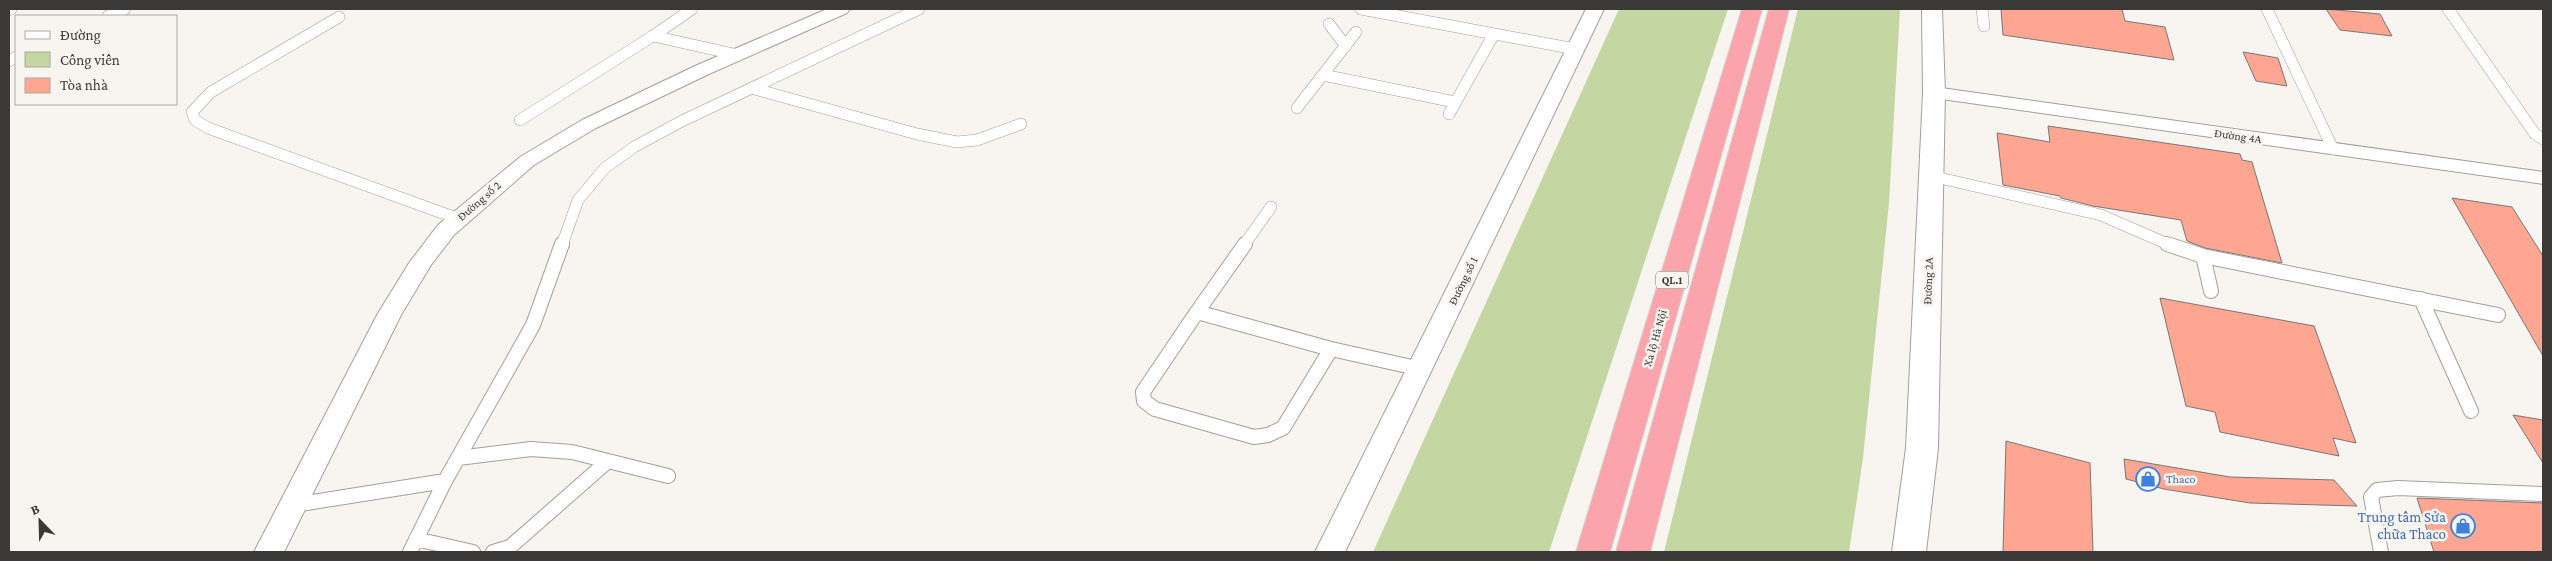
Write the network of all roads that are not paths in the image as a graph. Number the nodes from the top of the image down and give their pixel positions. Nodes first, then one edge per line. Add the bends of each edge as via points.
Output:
1 (125, 9) edge
2 (692, 9) edge
3 (841, 9) edge
4 (919, 9) edge
5 (1361, 9) edge
6 (1594, 9) edge
7 (1752, 9) edge
8 (1780, 9) edge
9 (1932, 9) edge
10 (1982, 9) edge
11 (2267, 9) edge
12 (2448, 9) edge
13 (110, 15) edge
14 (339, 17) dead end
15 (1329, 24) dead end
16 (1984, 26) dead end
17 (1356, 32) dead end
18 (1494, 34) junction
19 (653, 36) junction
20 (1346, 46) junction
21 (1574, 49) junction
22 (738, 55) junction
23 (1323, 74) junction
24 (751, 88) junction
25 (1934, 93) junction
26 (1455, 102) junction
27 (1297, 108) dead end
28 (1449, 114) dead end
29 (520, 120) dead end
30 (1021, 124) dead end
31 (2543, 139) edge
32 (2333, 149) junction
33 (1931, 176) junction
34 (2543, 178) edge
35 (1271, 207) dead end
36 (459, 218) junction
37 (2203, 256) junction
38 (2211, 291) dead end
39 (2421, 299) junction
40 (1197, 312) junction
41 (2498, 315) dead end
42 (1331, 349) junction
43 (1421, 369) junction
44 (2472, 411) dead end
45 (458, 458) junction
46 (608, 461) junction
47 (668, 476) dead end
48 (445, 481) junction
49 (2543, 494) edge
50 (294, 505) junction
51 (413, 546) edge
52 (269, 552) edge
53 (473, 552) edge
54 (493, 552) edge
55 (1330, 552) edge
56 (1592, 552) edge
57 (1633, 552) edge
58 (1909, 552) edge
59 (2382, 552) edge

1 - 13 lane
2 - 19 lane
3 - 22 street, Đường số 2
4 - 24 lane
5 - 18 lane
6 - 21 street, Đường số 1
7 - 56 highway, Xa lộ Hà Nội / QL.1
8 - 57 highway, QL.1
9 - 25 street, Đường 2A
10 - 16 lane
11 - 32 lane
12 - 31 lane via 2535,134
14 - 36 lane via 211,92 192,112 195,120 208,128
15 - 20 lane
17 - 20 lane
18 - 21 lane
18 - 26 lane
19 - 22 lane
19 - 29 lane
20 - 23 lane
21 - 43 street, Đường số 1
22 - 36 street, Đường số 2 via 589,124 527,161
23 - 26 lane
23 - 27 lane
24 - 30 lane via 956,142 977,140
24 - 45 lane via 634,147 588,186 578,200 533,325
25 - 32 street, Đường 4A
25 - 33 street, Đường 2A
26 - 28 lane
32 - 34 street, Đường 4A
33 - 37 lane via 2101,215 2159,242
33 - 58 street, Đường 2A via 1922,448
35 - 40 lane
36 - 50 street, Đường số 2 via 421,263 389,315
37 - 38 lane
37 - 39 lane
39 - 41 lane
39 - 44 lane
40 - 42 lane
40 - 42 lane via 1143,392 1144,401 1155,409 1254,437 1268,435 1283,428
42 - 43 lane
43 - 55 street, Đường số 1
45 - 46 lane via 531,449 572,452
45 - 48 lane
46 - 47 lane
46 - 54 lane via 510,547
48 - 50 lane
48 - 51 lane
49 - 59 lane via 2398,488 2377,490 2371,497
50 - 52 street, Đường số 2
51 - 53 lane

